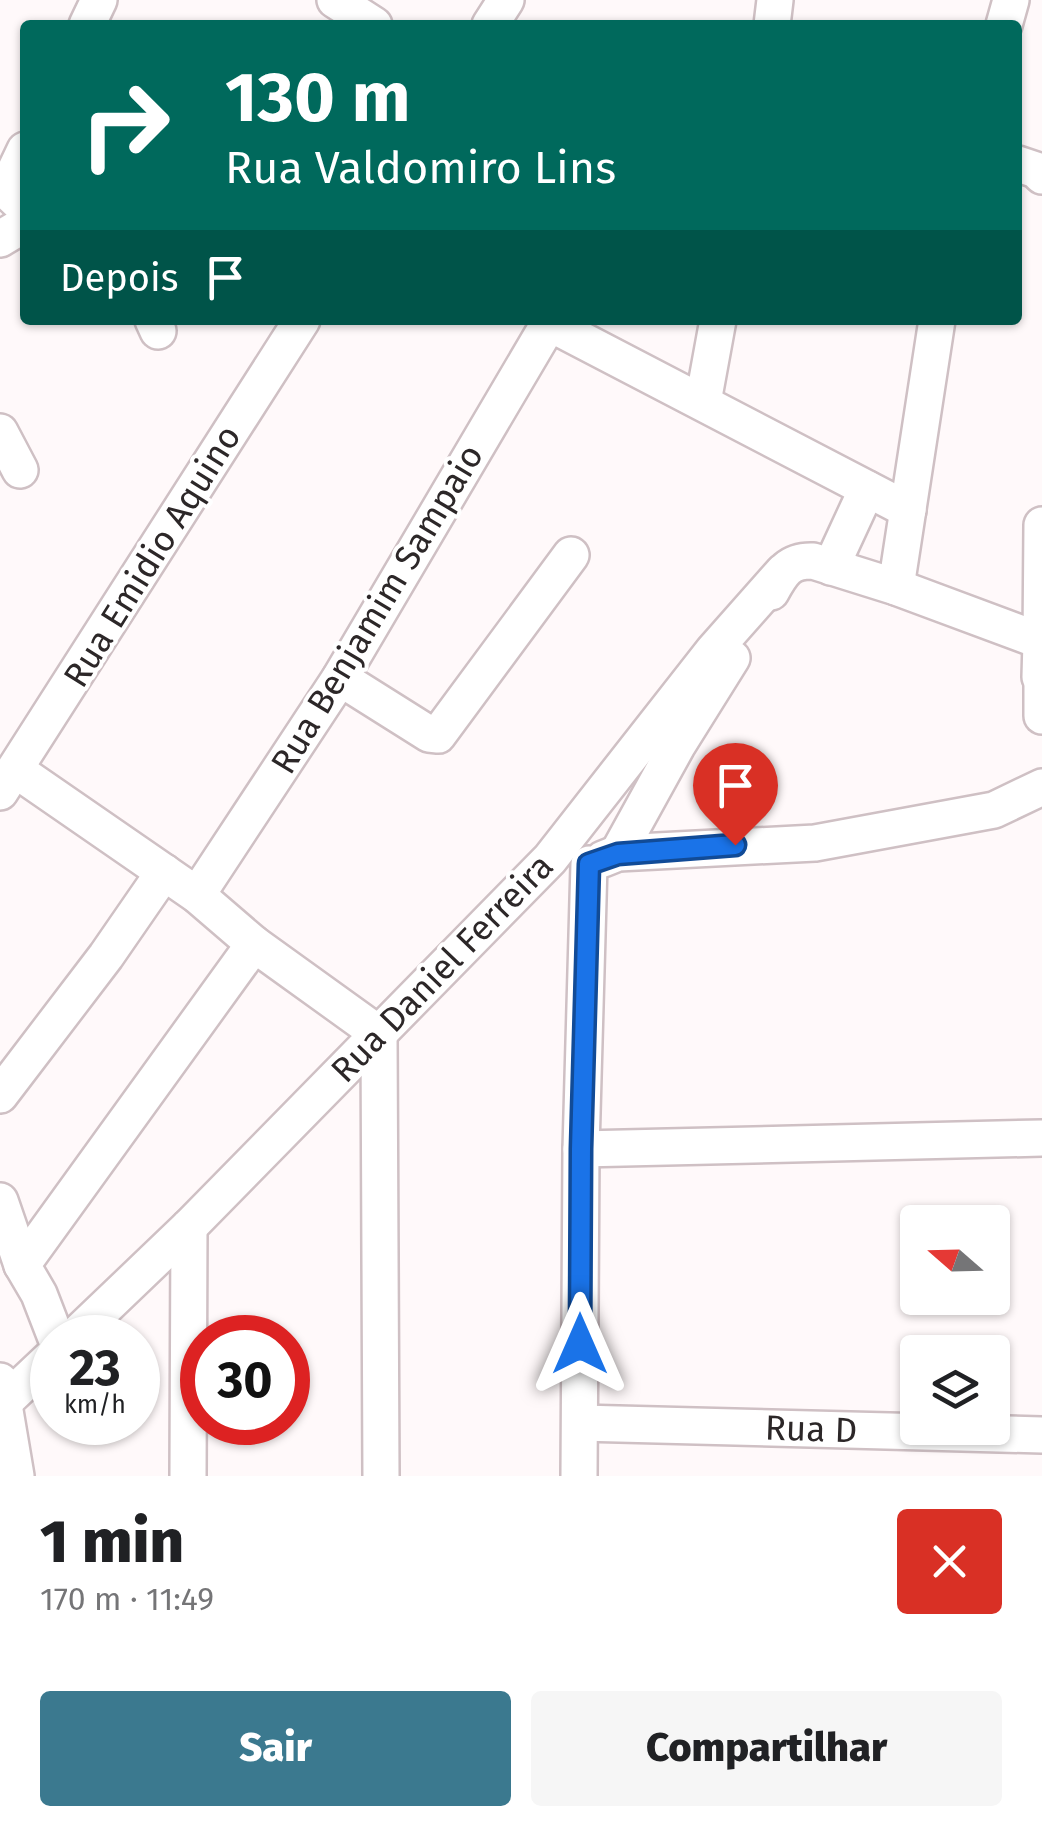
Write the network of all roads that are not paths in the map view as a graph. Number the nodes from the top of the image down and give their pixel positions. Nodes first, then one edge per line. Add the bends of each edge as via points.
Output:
1 (20, 165) edge
2 (10, 194) edge
3 (299, 325) edge
4 (548, 325) edge
5 (556, 325) edge
6 (717, 325) edge
7 (936, 325) edge
8 (703, 402) junction
9 (0, 432) edge
10 (20, 470) dead end
11 (867, 489) junction
12 (908, 510) junction
13 (1042, 525) edge
14 (572, 555) dead end
15 (831, 567) junction
16 (782, 572) junction
17 (896, 587) junction
18 (1041, 641) edge
19 (1041, 676) edge
20 (340, 678) junction
21 (1042, 716) edge
22 (8, 781) edge
23 (1042, 786) edge
24 (994, 810) junction
25 (1042, 816) edge
26 (550, 859) junction
27 (603, 859) junction
28 (164, 872) junction
29 (197, 894) junction
30 (254, 944) junction
31 (379, 1034) junction
32 (0, 1095) edge
33 (1042, 1138) edge
34 (581, 1149) junction
35 (0, 1201) edge
36 (189, 1226) junction
37 (22, 1265) junction
38 (48, 1315) edge
39 (97, 1315) edge
40 (30, 1374) edge
41 (2, 1396) edge
42 (580, 1423) junction
43 (1042, 1435) edge
44 (16, 1476) edge
45 (188, 1476) edge
46 (380, 1476) edge
47 (579, 1476) edge

1 - 2 street
3 - 22 street, Rua Emidio Aquino
4 - 20 street, Rua Benjamim Sampaio
5 - 8 street
6 - 8 street
7 - 12 street
8 - 11 street
9 - 10 street
11 - 12 street
11 - 15 street
12 - 17 street
13 - 18 street
14 - 20 street via 438,736
15 - 16 street via 800,561
15 - 17 street
16 - 26 street, Rua Daniel Ferreira
16 - 27 street
17 - 18 street
18 - 19 street
19 - 21 street
20 - 29 street, Rua Benjamim Sampaio
22 - 28 street
23 - 24 street
24 - 25 street
24 - 27 street via 814,843
26 - 27 street
26 - 31 street, Rua Daniel Ferreira
27 - 34 street
28 - 29 street
28 - 32 street
29 - 30 street
30 - 31 street
30 - 37 street
31 - 36 street, Rua Daniel Ferreira
31 - 46 street
33 - 34 street
34 - 42 street
35 - 37 street
36 - 39 street, Rua Daniel Ferreira
36 - 45 street
37 - 38 street
40 - 41 street
41 - 44 street
42 - 43 street, Rua D
42 - 47 street

